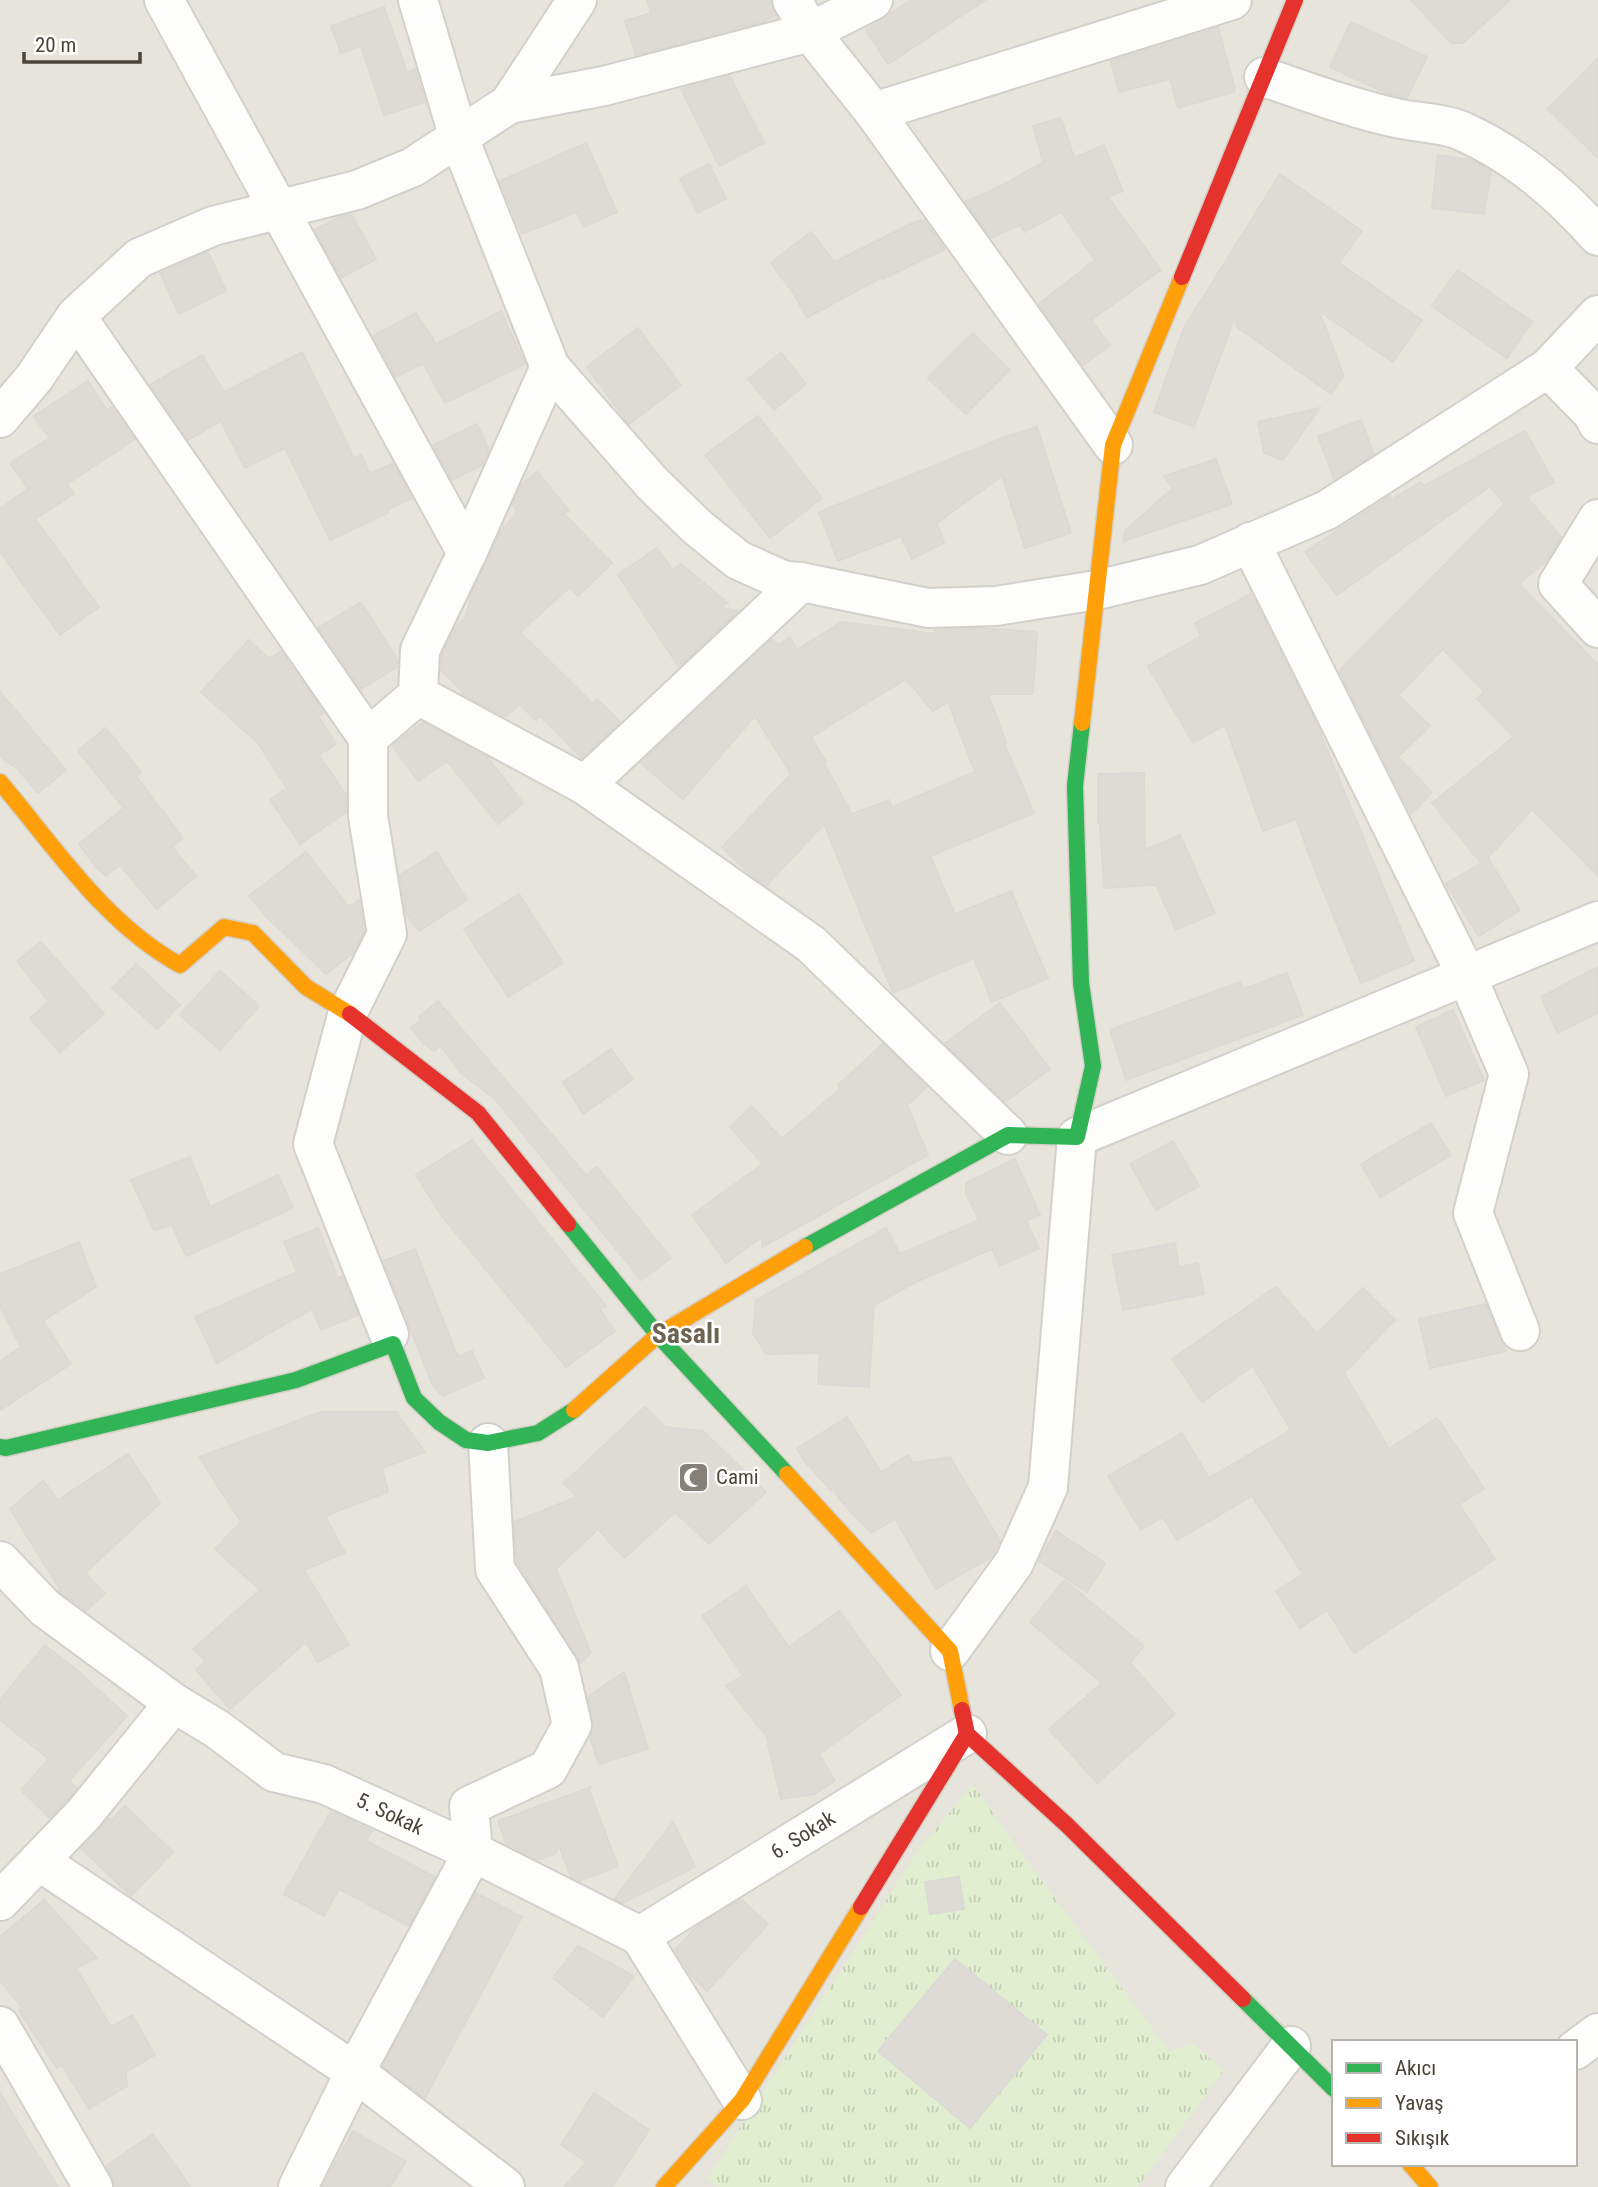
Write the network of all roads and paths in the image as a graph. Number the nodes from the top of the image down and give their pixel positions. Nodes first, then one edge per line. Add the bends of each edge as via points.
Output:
1 (164, 0) edge
2 (418, 0) edge
3 (577, 0) edge
4 (873, 0) edge
5 (1232, 0) edge
6 (1295, 0) edge
7 (801, 16) edge
8 (1264, 78) junction
9 (509, 104) junction
10 (874, 112) junction
11 (459, 138) junction
12 (279, 209) junction
13 (1598, 236) edge
14 (1598, 315) edge
15 (76, 316) junction
16 (550, 368) junction
17 (1548, 368) junction
18 (0, 418) edge
19 (1598, 424) edge
20 (1113, 445) junction
21 (1598, 519) edge
22 (1250, 542) junction
23 (467, 553) junction
24 (801, 582) junction
25 (1097, 590) junction
26 (1598, 628) edge
27 (418, 695) junction
28 (368, 738) junction
29 (0, 782) edge
30 (585, 785) junction
31 (1598, 921) edge
32 (1466, 974) junction
33 (348, 1012) junction
34 (1008, 1135) junction
35 (1077, 1137) junction
36 (1520, 1331) dead end
37 (657, 1335) junction
38 (391, 1339) junction
39 (0, 1438) edge
40 (488, 1443) junction
41 (0, 1447) edge
42 (0, 1561) edge
43 (950, 1651) junction
44 (174, 1703) junction
45 (967, 1734) junction
46 (473, 1853) junction
47 (39, 1861) junction
48 (0, 1901) edge
49 (640, 1936) junction
50 (0, 2026) edge
51 (1598, 2034) edge
52 (1291, 2046) junction
53 (1577, 2049) edge
54 (355, 2072) junction
55 (1332, 2087) edge
56 (742, 2100) junction
57 (93, 2187) edge
58 (298, 2187) edge
59 (505, 2187) edge
60 (664, 2187) edge
61 (1185, 2187) edge

1 - 12 street
2 - 11 street
3 - 9 street
4 - 7 street
5 - 10 street
6 - 8 street
7 - 9 street via 604,86
7 - 10 street
8 - 13 street via 1355,108 1462,130 1517,162 1576,211
8 - 20 street
9 - 11 street
10 - 20 street
11 - 12 street via 413,167 357,190
11 - 16 street
12 - 15 street via 213,226 139,258
12 - 23 street
14 - 17 street
15 - 18 street
15 - 28 street
16 - 23 street
16 - 24 street via 696,526 738,561 785,582
17 - 19 street
17 - 22 street via 1327,510
20 - 25 street
21 - 26 street via 1558,584
22 - 25 street via 1200,565
22 - 32 street
23 - 27 street via 420,650
24 - 25 street via 928,608 996,606
24 - 30 street
25 - 35 street via 1074,786 1081,983 1093,1066
27 - 28 street
27 - 30 street
28 - 33 street via 368,816 387,934
29 - 33 street via 79,881 155,951 180,965 224,927 253,933 306,987
30 - 34 street via 811,944
31 - 32 street
32 - 35 street
32 - 36 street via 1509,1073 1473,1213
33 - 37 street via 478,1113
33 - 38 street via 313,1144
34 - 35 street
34 - 37 street
35 - 43 street via 1048,1487 1014,1563
37 - 40 street via 575,1409 538,1433
37 - 43 street
38 - 39 street
38 - 40 street via 414,1398 466,1440
38 - 41 street via 296,1380
40 - 46 street via 495,1569 559,1668 572,1725 548,1769 469,1806
42 - 44 street, 5. Sokak via 45,1608
43 - 45 street
44 - 46 street, 5. Sokak via 274,1772 324,1784
44 - 47 street via 83,1815
45 - 49 street, 6. Sokak
45 - 52 street via 1067,1825
45 - 56 street
46 - 49 street, 5. Sokak
46 - 54 street
47 - 48 street
47 - 54 street
49 - 56 street
50 - 57 street
51 - 53 street
52 - 55 street
52 - 61 street
54 - 58 street
54 - 59 street
56 - 60 street

